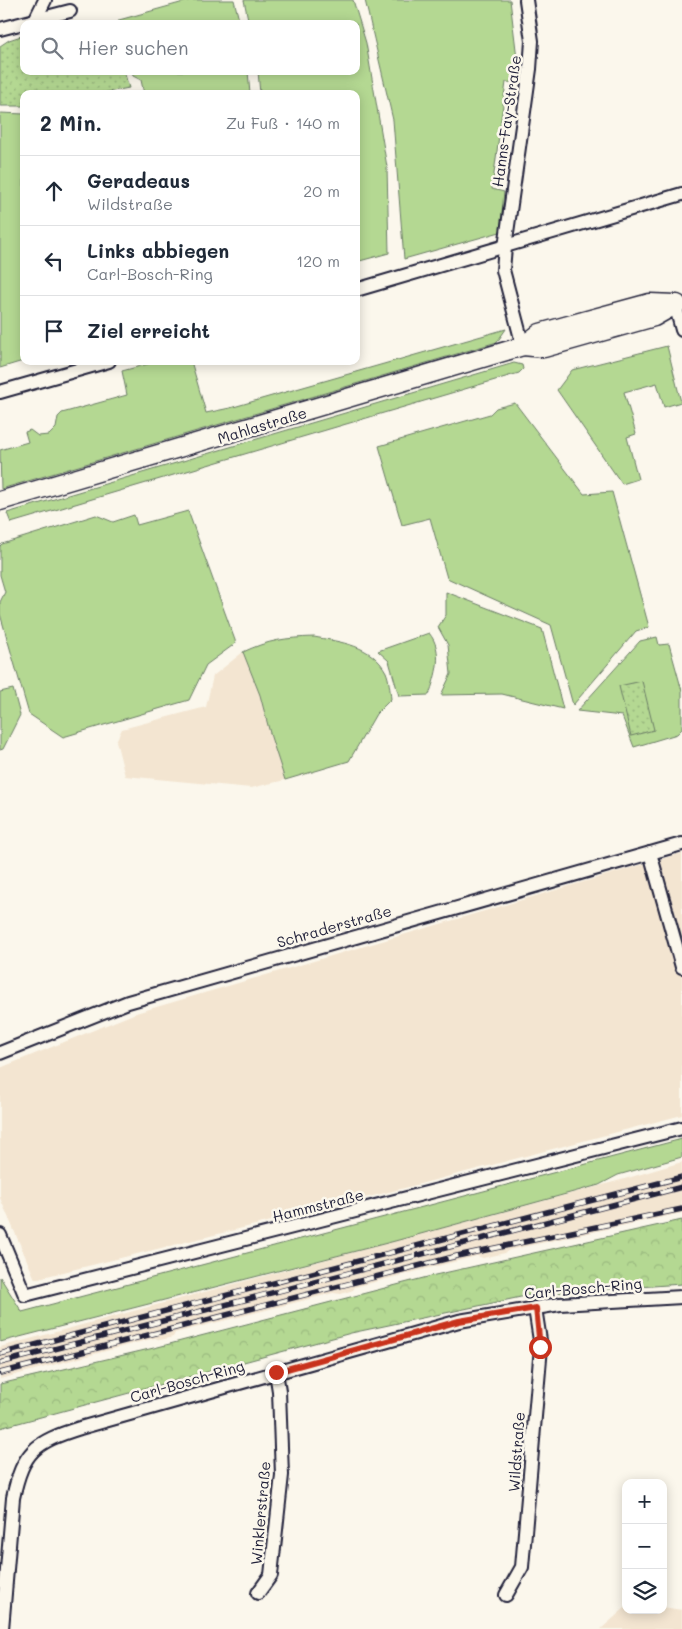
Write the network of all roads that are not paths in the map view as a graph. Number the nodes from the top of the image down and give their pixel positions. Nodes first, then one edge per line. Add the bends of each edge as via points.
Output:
1 (45, 0) edge
2 (526, 0) edge
3 (70, 11) dead end
4 (36, 20) joint
5 (20, 24) edge
6 (0, 29) edge
7 (682, 194) edge
8 (505, 247) junction
9 (360, 289) edge
10 (679, 303) edge
11 (682, 330) edge
12 (523, 346) junction
13 (94, 365) edge
14 (0, 392) edge
15 (0, 501) edge
16 (682, 844) edge
17 (650, 853) junction
18 (682, 967) edge
19 (0, 1054) edge
20 (682, 1128) edge
21 (0, 1235) edge
22 (682, 1297) edge
23 (536, 1308) junction
24 (276, 1372) junction
25 (258, 1593) dead end
26 (506, 1595) dead end
27 (2, 1629) edge

1 - 4 street
2 - 8 street, Hanns-Fay-Straße via 532,41 530,69
3 - 4 street
5 - 6 street
7 - 8 street
8 - 9 street
8 - 12 street, Hanns-Fay-Straße via 504,270
10 - 11 street
10 - 12 street, Mahlastraße via 654,317 544,348
12 - 15 street, Mahlastraße
13 - 14 street
16 - 17 street, Schraderstraße
17 - 18 street
17 - 19 street, Schraderstraße via 128,1002
20 - 21 street, Hammstraße via 25,1295
22 - 23 street, Carl-Bosch-Ring
23 - 24 street, Carl-Bosch-Ring via 450,1323
23 - 26 street, Wildstraße via 540,1347 522,1567
24 - 25 street, Winklerstraße via 282,1475 271,1575
24 - 27 street, Carl-Bosch-Ring via 58,1435 32,1452 22,1465 13,1498

